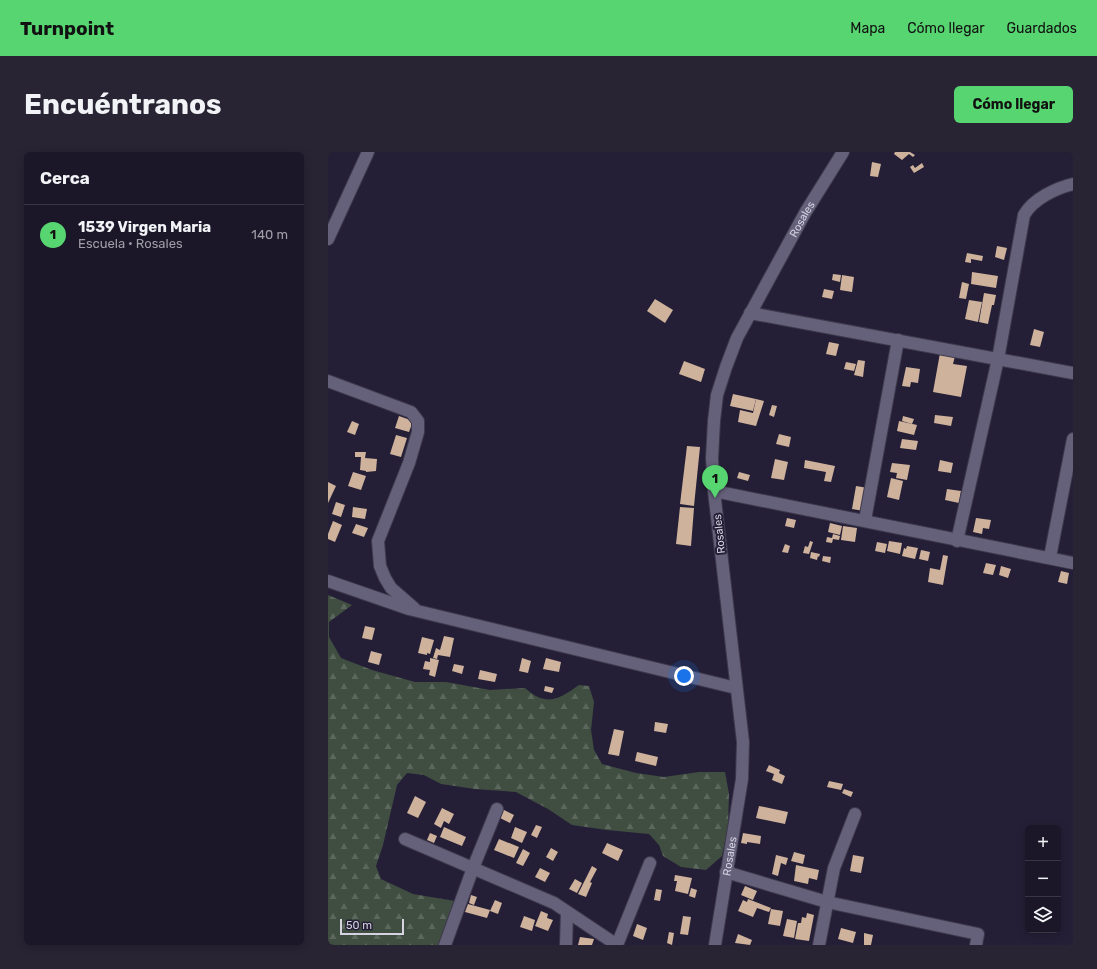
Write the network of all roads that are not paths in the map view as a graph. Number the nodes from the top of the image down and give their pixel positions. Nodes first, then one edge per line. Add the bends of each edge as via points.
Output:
1 (368, 152) edge
2 (843, 152) edge
3 (1073, 184) edge
4 (328, 239) edge
5 (750, 313) junction
6 (898, 340) junction
7 (998, 359) junction
8 (1073, 373) edge
9 (329, 386) edge
10 (1073, 439) edge
11 (714, 491) junction
12 (866, 520) junction
13 (957, 541) junction
14 (1050, 557) junction
15 (1073, 563) edge
16 (328, 581) edge
17 (418, 611) junction
18 (736, 688) junction
19 (497, 808) dead end
20 (855, 814) dead end
21 (405, 839) dead end
22 (650, 863) dead end
23 (473, 868) junction
24 (726, 872) junction
25 (827, 902) junction
26 (567, 912) junction
27 (445, 945) edge
28 (566, 945) edge
29 (617, 945) edge
30 (715, 945) edge
31 (819, 945) edge
32 (976, 945) edge

1 - 4 street
2 - 5 street, Rosales via 805,213
3 - 7 street via 1039,199 1030,205 1024,215
5 - 6 street
5 - 11 street, Rosales via 737,338 717,395 712,458
6 - 7 street
6 - 12 street
7 - 8 street
7 - 13 street
9 - 17 street via 411,412 418,421 418,432 409,463 378,541 380,566 385,578 395,592
10 - 14 street
11 - 12 street
11 - 18 street, Rosales
12 - 13 street
13 - 14 street
14 - 15 street
16 - 17 street
17 - 18 street
18 - 24 street, Rosales via 742,742 742,779
19 - 23 street
20 - 25 street via 834,868
21 - 23 street
22 - 29 street
23 - 26 street via 554,903
23 - 27 street
24 - 25 street
24 - 30 street, Rosales
25 - 31 street
25 - 32 street via 978,934
26 - 28 street
26 - 29 street

